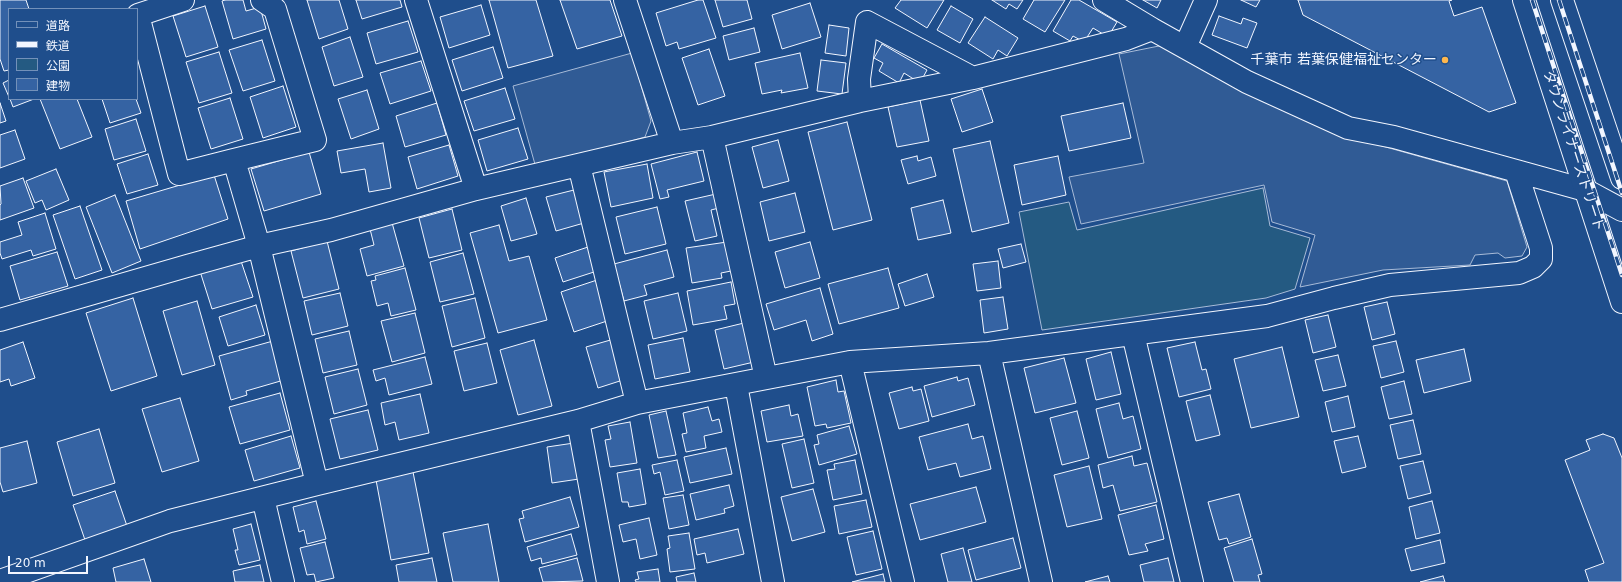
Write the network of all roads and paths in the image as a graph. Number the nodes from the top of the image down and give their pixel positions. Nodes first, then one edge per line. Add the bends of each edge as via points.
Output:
1 (183, 0) edge
2 (262, 0) edge
3 (416, 0) edge
4 (625, 0) edge
5 (1104, 0) edge
6 (1206, 0) edge
7 (1524, 0) edge
8 (1562, 0) edge
9 (1152, 29) junction
10 (1185, 48) junction
11 (973, 78) junction
12 (860, 101) junction
13 (712, 137) junction
14 (672, 143) junction
15 (234, 160) junction
16 (579, 165) junction
17 (1516, 171) junction
18 (1622, 178) edge
19 (476, 189) junction
20 (1585, 190) junction
21 (1622, 210) edge
22 (259, 246) junction
23 (1622, 302) edge
24 (1, 317) edge
25 (1133, 334) junction
26 (989, 353) junction
27 (850, 362) junction
28 (766, 378) junction
29 (736, 385) junction
30 (637, 403) junction
31 (578, 421) junction
32 (318, 484) junction
33 (263, 498) junction
34 (0, 581) edge
35 (283, 582) edge
36 (608, 582) edge
37 (773, 582) edge
38 (903, 582) edge
39 (1041, 582) edge
40 (1192, 582) edge

1 - 15 street via 138,15 179,174
2 - 15 street via 275,9 316,140
3 - 19 street
4 - 14 street
5 - 9 street
6 - 10 street
7 - 20 street, タウンライナーストリート
8 - 18 street
9 - 10 street
9 - 11 street via 1126,39
10 - 17 street via 1247,82 1348,128 1394,137
11 - 12 street
11 - 12 street via 867,22 859,79
12 - 13 street
13 - 14 street
13 - 28 street
14 - 16 street
15 - 22 street
16 - 19 street
16 - 30 street
17 - 20 street
17 - 25 street via 1541,248 1541,259 1533,267 1520,273 1390,286 1267,316
19 - 22 street via 330,230
20 - 21 street
20 - 23 street, タウンライナーストリート
22 - 24 street
22 - 32 street
25 - 26 street
25 - 40 street
26 - 27 street
26 - 39 street
27 - 28 street
27 - 38 street
28 - 29 street
29 - 30 street
29 - 37 street
30 - 31 street
31 - 32 street
31 - 36 street
32 - 33 street
33 - 34 street via 170,521
33 - 35 street

